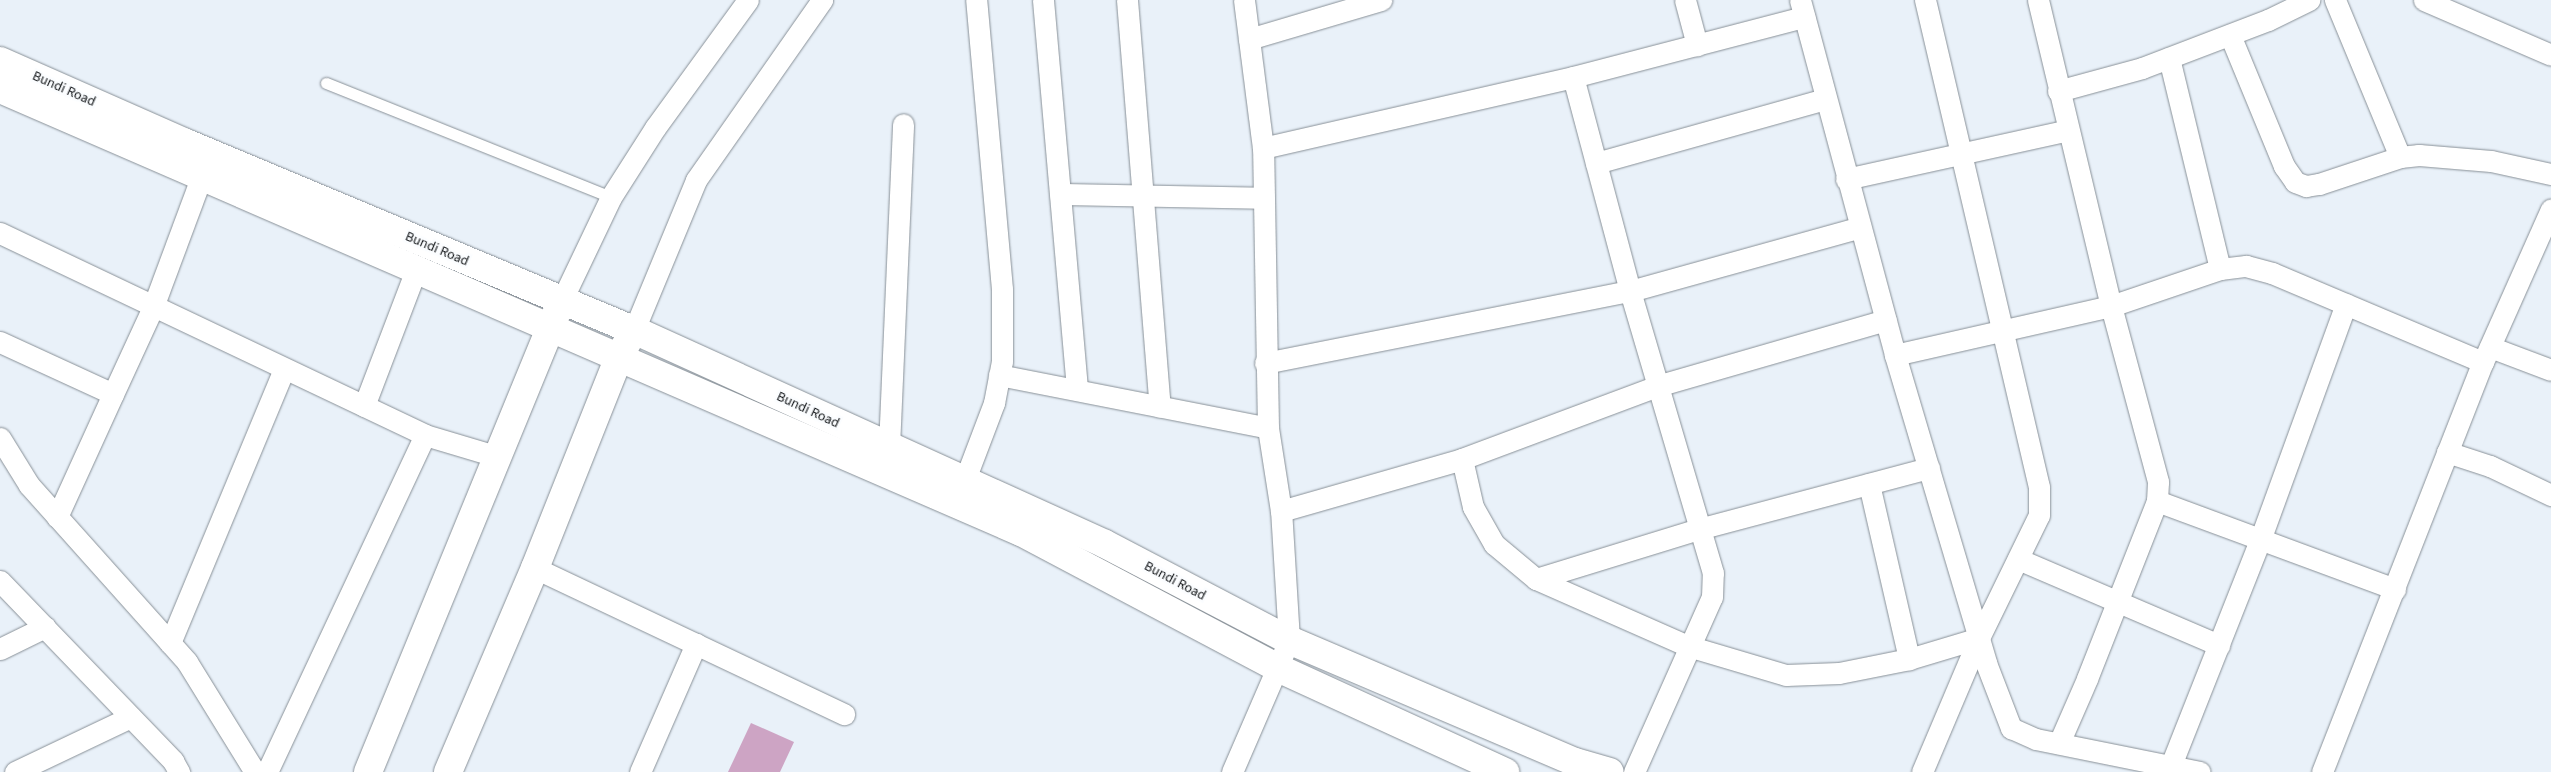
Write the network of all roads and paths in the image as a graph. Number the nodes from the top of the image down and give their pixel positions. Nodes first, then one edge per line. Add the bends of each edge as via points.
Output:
1 (748, 0) edge
2 (822, 0) edge
3 (976, 0) edge
4 (1043, 0) edge
5 (1127, 0) edge
6 (1244, 0) edge
7 (1380, 0) edge
8 (1685, 0) edge
9 (1925, 0) edge
10 (2040, 0) edge
11 (2309, 0) edge
12 (2335, 0) edge
13 (2424, 0) edge
14 (1802, 8) edge
15 (2230, 35) junction
16 (1249, 39) junction
17 (1696, 45) junction
18 (2551, 54) edge
19 (2170, 58) junction
20 (0, 61) edge
21 (1573, 77) junction
22 (326, 83) dead end
23 (0, 89) edge
24 (2058, 91) junction
25 (1826, 99) junction
26 (903, 124) dead end
27 (2068, 130) junction
28 (1263, 148) junction
29 (1962, 154) junction
30 (2400, 157) junction
31 (1596, 163) junction
32 (2551, 174) edge
33 (202, 175) junction
34 (1846, 179) junction
35 (1060, 194) junction
36 (1143, 194) junction
37 (611, 197) junction
38 (1264, 198) junction
39 (2551, 210) edge
40 (1860, 227) junction
41 (0, 233) edge
42 (2220, 269) junction
43 (416, 270) junction
44 (1630, 291) junction
45 (561, 302) junction
46 (2346, 304) junction
47 (2111, 306) junction
48 (153, 307) junction
49 (1886, 320) junction
50 (551, 327) junction
51 (2004, 328) junction
52 (634, 330) junction
53 (0, 342) edge
54 (2486, 354) junction
55 (1895, 355) junction
56 (619, 357) junction
57 (1265, 363) junction
58 (284, 369) junction
59 (2551, 370) edge
60 (999, 375) junction
61 (1657, 386) junction
62 (1077, 390) junction
63 (113, 394) junction
64 (364, 406) junction
65 (1160, 407) junction
66 (1268, 428) junction
67 (425, 435) junction
68 (0, 438) edge
69 (889, 447) junction
70 (2447, 452) junction
71 (499, 457) junction
72 (1462, 460) junction
73 (1929, 468) junction
74 (964, 482) junction
75 (1869, 484) junction
76 (2551, 495) edge
77 (2157, 501) junction
78 (1280, 511) junction
79 (57, 517) junction
80 (1699, 529) junction
81 (2260, 540) junction
82 (2018, 559) junction
83 (535, 568) junction
84 (1536, 578) junction
85 (0, 581) edge
86 (2395, 589) junction
87 (2118, 602) junction
88 (45, 627) junction
89 (1979, 638) junction
90 (1289, 640) junction
91 (170, 643) junction
92 (696, 644) junction
93 (2219, 645) junction
94 (1688, 646) junction
95 (0, 649) edge
96 (1909, 659) junction
97 (1278, 668) junction
98 (844, 714) dead end
99 (131, 717) junction
100 (2058, 743) junction
101 (2171, 765) junction
102 (1578, 767) edge
103 (27, 769) edge
104 (179, 772) edge
105 (255, 772) edge
106 (267, 772) edge
107 (368, 772) edge
108 (448, 772) edge
109 (640, 772) edge
110 (1232, 772) edge
111 (1505, 772) edge
112 (1610, 772) edge
113 (1634, 772) edge
114 (1922, 772) edge
115 (2200, 772) edge
116 (2322, 772) edge

1 - 37 street via 654,128
2 - 52 street via 696,180
3 - 60 street via 1002,289
4 - 35 street
5 - 36 street
6 - 16 street
7 - 16 street
8 - 17 street
9 - 29 street
10 - 24 street
11 - 15 street
12 - 30 street
13 - 18 street
14 - 17 street
14 - 25 street
15 - 19 street
15 - 30 street via 2284,166 2295,182 2306,186 2319,184
16 - 28 street
17 - 21 street
19 - 24 street
19 - 42 street
20 - 45 main road, Bundi Road
21 - 28 street
21 - 31 street
22 - 37 lane
23 - 33 main road, Bundi Road
24 - 27 street
25 - 31 street
25 - 34 street
26 - 69 street
27 - 29 street
27 - 47 street
28 - 38 street
29 - 34 street
29 - 51 street
30 - 32 street via 2449,156
31 - 44 street
33 - 43 main road, Bundi Road
33 - 48 street
34 - 40 street
35 - 36 street
35 - 62 street
36 - 38 street
36 - 65 street
37 - 45 street
38 - 57 street
39 - 54 street
40 - 44 street
40 - 49 street
41 - 48 street
42 - 46 street via 2246,266 2272,273
42 - 47 street
43 - 50 main road, Bundi Road
43 - 64 street
44 - 57 street
44 - 61 street
45 - 50 main road
45 - 52 main road, Bundi Road
46 - 54 street
46 - 81 street
47 - 51 street
47 - 77 street via 2158,482
48 - 58 street
48 - 63 street
49 - 55 street
49 - 61 street
50 - 56 main road, Bundi Road
50 - 71 main road
51 - 55 street
51 - 82 street via 2039,487 2039,515
52 - 56 main road
52 - 69 main road, Bundi Road
53 - 63 street
54 - 59 street
54 - 70 street
55 - 73 street
56 - 83 main road
56 - 97 main road, Bundi Road via 1021,532
57 - 66 street
58 - 64 street
58 - 91 street
60 - 62 street
60 - 74 street via 994,403
61 - 72 street
61 - 80 street
62 - 65 street
63 - 79 street
64 - 67 street
65 - 66 street
66 - 78 street
67 - 71 street
67 - 106 street
68 - 79 street via 29,486
69 - 74 main road, Bundi Road
70 - 76 street via 2490,466
70 - 86 street
71 - 107 main road
72 - 78 street
72 - 84 street via 1480,523 1494,544
73 - 75 street
73 - 89 street
74 - 90 main road, Bundi Road via 1105,544
75 - 80 street
75 - 96 street
77 - 81 street
77 - 87 street
78 - 90 street
79 - 91 street
80 - 84 street
80 - 94 street via 1713,573 1712,597
81 - 86 street
81 - 93 street
82 - 87 street
82 - 89 street
83 - 92 street
83 - 108 main road
84 - 94 street
85 - 88 street
86 - 116 street
87 - 93 street
87 - 100 street
88 - 95 street
88 - 99 street
89 - 96 street
89 - 100 street via 2012,728 2036,739
89 - 114 street
90 - 97 street
90 - 102 main road, Bundi Road
91 - 105 street via 187,662
92 - 98 street
92 - 109 street
93 - 101 street
94 - 96 street via 1786,675 1839,673
94 - 113 street
97 - 110 street
97 - 111 main road, Bundi Road
99 - 103 street
99 - 104 street via 173,761
100 - 101 street
101 - 115 street
102 - 112 main road, Bundi Road

